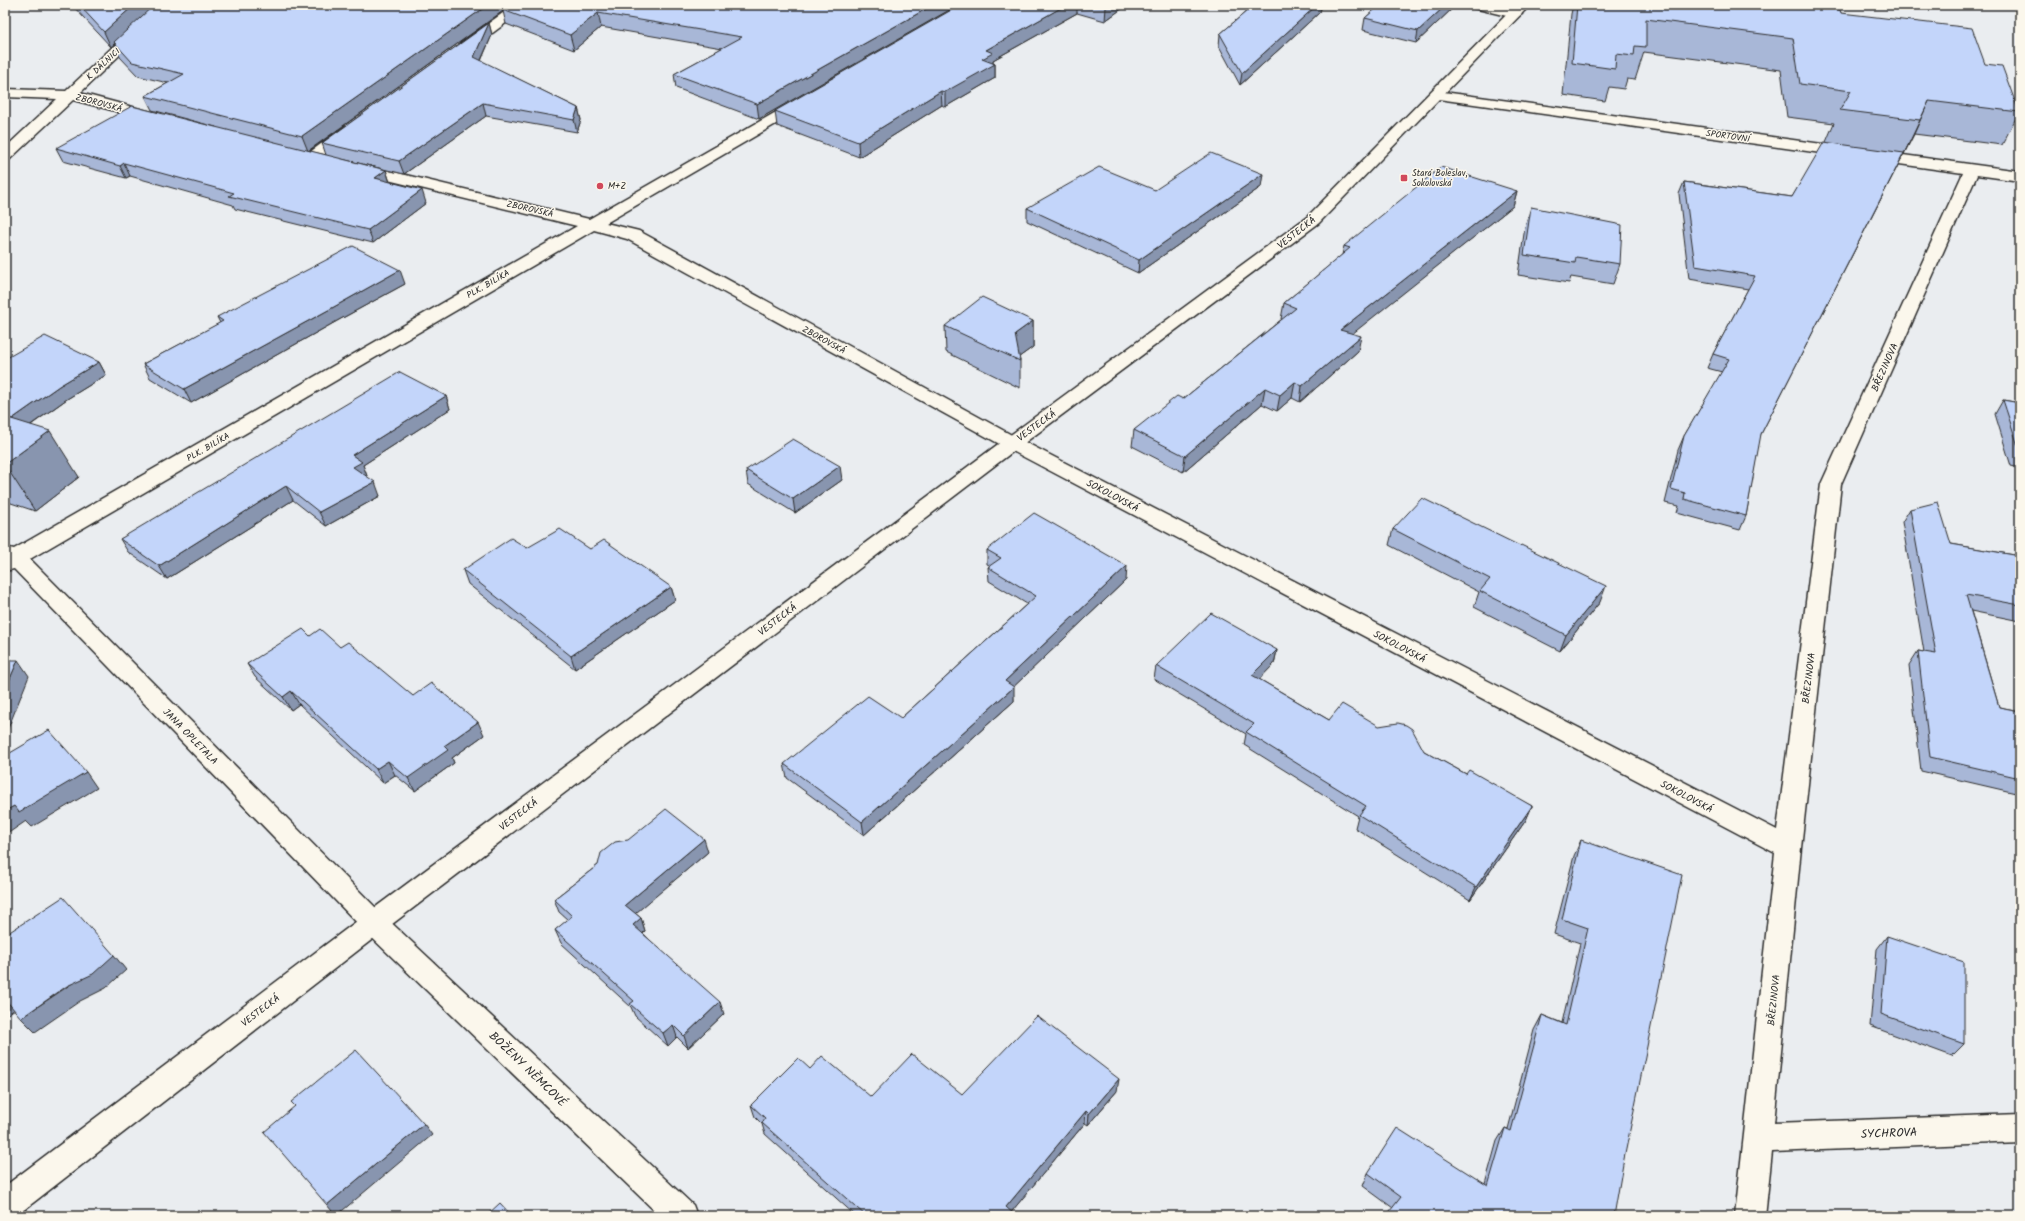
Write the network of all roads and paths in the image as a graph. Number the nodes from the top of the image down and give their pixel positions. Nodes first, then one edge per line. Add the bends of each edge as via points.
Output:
1 (165, 5) edge
2 (523, 5) edge
3 (1479, 5) edge
4 (1519, 9) edge
5 (452, 56) edge
6 (5, 93) edge
7 (70, 95) junction
8 (813, 96) edge
9 (1436, 96) junction
10 (165, 120) edge
11 (362, 121) edge
12 (5, 156) edge
13 (1972, 169) junction
14 (2020, 176) edge
15 (592, 224) junction
16 (1012, 443) junction
17 (9, 559) edge
18 (1788, 848) junction
19 (374, 923) junction
20 (2020, 1128) edge
21 (1759, 1138) junction
22 (5, 1205) edge
23 (682, 1216) edge
24 (1750, 1216) edge

1 - 7 street, K DÁLNICI
2 - 5 street
3 - 4 street
4 - 9 street, VESTECKÁ
6 - 7 street, ZBOROVSKÁ
7 - 10 street, ZBOROVSKÁ
7 - 12 street, K DÁLNICI
8 - 15 street, PLK. BILÍKA
9 - 13 street, SPORTOVNÍ
9 - 16 street, VESTECKÁ via 1313,220
11 - 15 street, ZBOROVSKÁ via 304,156
13 - 14 street, SPORTOVNÍ
13 - 18 street, BŘEZINOVA via 1831,484
15 - 16 street, ZBOROVSKÁ via 633,235
15 - 17 street, PLK. BILÍKA
16 - 18 street, SOKOLOVSKÁ
16 - 19 street, VESTECKÁ
17 - 19 street, JANA OPLETALA
18 - 21 street, BŘEZINOVA
19 - 22 street, VESTECKÁ
19 - 23 street, BOŽENY NĚMCOVÉ
20 - 21 street, SYCHROVA
21 - 24 street, BŘEZINOVA

